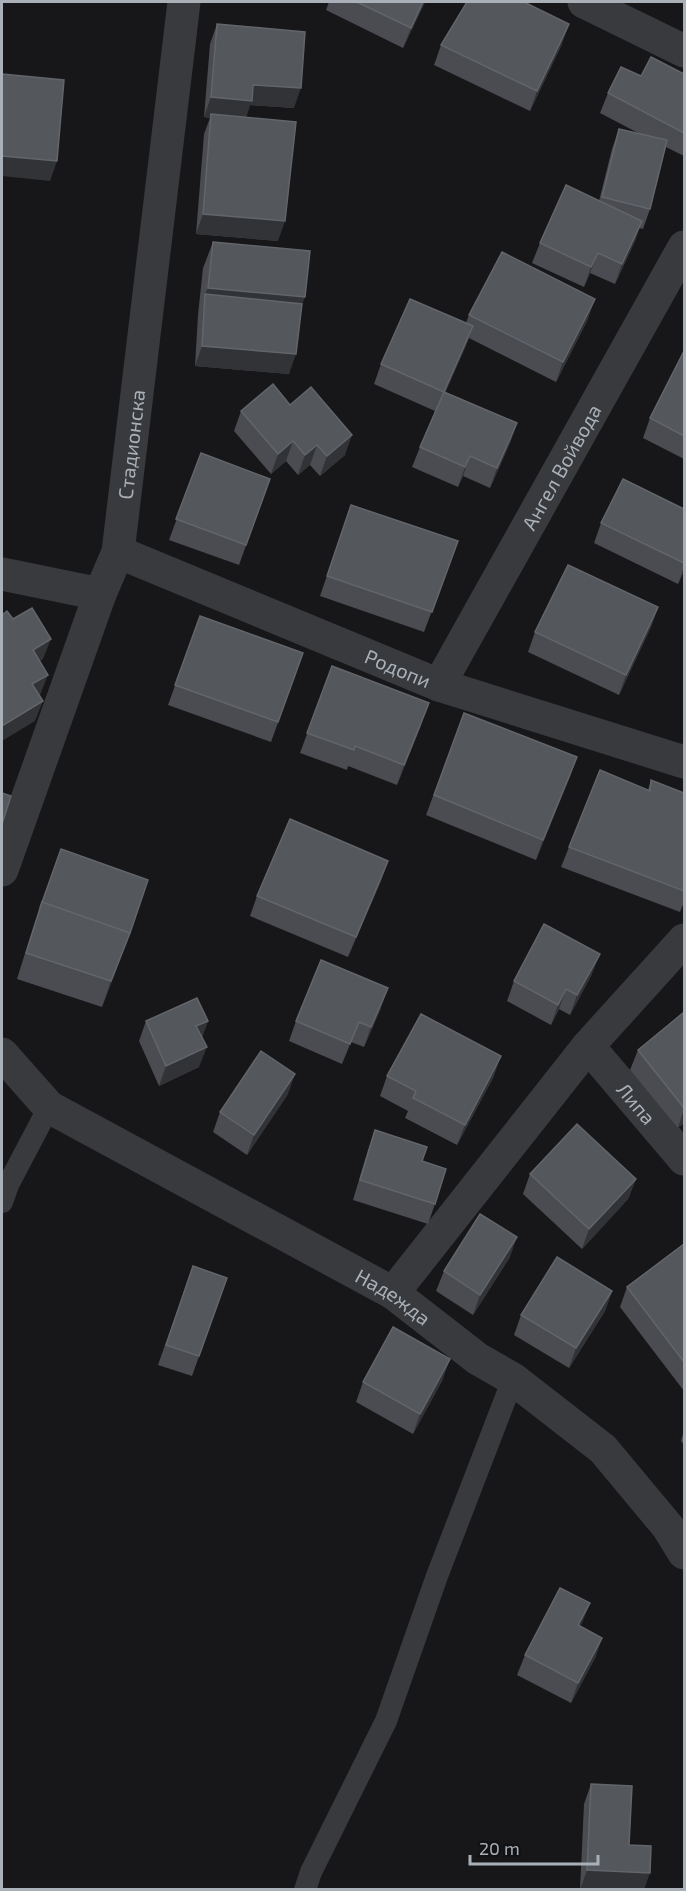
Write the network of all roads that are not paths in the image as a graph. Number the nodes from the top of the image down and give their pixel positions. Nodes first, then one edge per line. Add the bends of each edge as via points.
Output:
1 (184, 2) edge
2 (584, 2) edge
3 (684, 51) edge
4 (684, 247) edge
5 (118, 552) junction
6 (2, 573) edge
7 (100, 594) junction
8 (439, 686) junction
9 (684, 762) edge
10 (2, 870) edge
11 (684, 940) edge
12 (588, 1046) junction
13 (2, 1054) edge
14 (49, 1107) junction
15 (684, 1159) edge
16 (2, 1203) edge
17 (393, 1293) junction
18 (513, 1379) junction
19 (684, 1553) edge
20 (305, 1890) edge

1 - 5 street, Стадионска
2 - 3 street
4 - 8 street, Ангел Войвода
5 - 7 street, Стадионска
5 - 8 street, Родопи
6 - 7 street
7 - 10 street, Стадионска
8 - 9 street, Родопи
11 - 12 street
12 - 15 street, Липа
12 - 17 street
13 - 14 street
14 - 16 lane
14 - 17 street, Надежда
17 - 18 street, Надежда via 478,1359
18 - 19 street, Надежда via 603,1449 668,1527
18 - 20 lane via 386,1720

